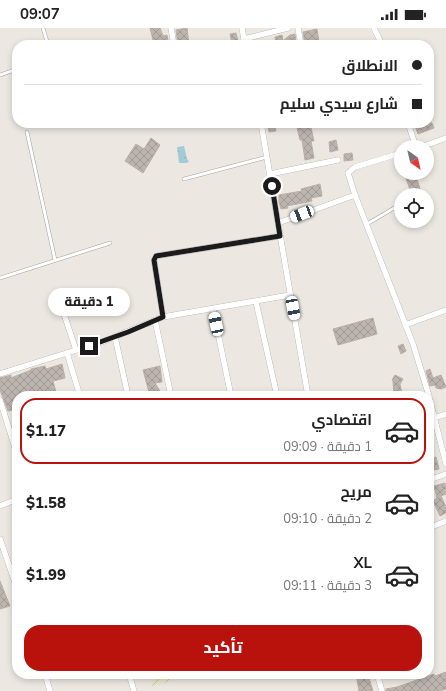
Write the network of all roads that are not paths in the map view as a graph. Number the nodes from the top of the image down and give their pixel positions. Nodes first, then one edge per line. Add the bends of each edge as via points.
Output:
1 (43, 28) edge
2 (171, 28) edge
3 (242, 28) edge
4 (288, 28) edge
5 (298, 28) edge
6 (374, 28) edge
7 (47, 40) edge
8 (173, 40) edge
9 (245, 40) edge
10 (251, 40) edge
11 (300, 40) edge
12 (380, 40) edge
13 (12, 71) edge
14 (0, 75) edge
15 (262, 128) edge
16 (410, 128) edge
17 (27, 132) dead end
18 (446, 138) edge
19 (414, 140) edge
20 (434, 142) edge
21 (394, 155) edge
22 (267, 157) junction
23 (338, 160) dead end
24 (270, 174) junction
25 (184, 179) dead end
26 (355, 195) junction
27 (394, 208) edge
28 (278, 223) junction
29 (367, 224) junction
30 (280, 236) junction
31 (110, 243) dead end
32 (55, 260) junction
33 (0, 278) edge
34 (290, 296) junction
35 (256, 302) junction
36 (213, 309) junction
37 (446, 310) edge
38 (63, 311) dead end
39 (163, 317) junction
40 (155, 320) junction
41 (405, 325) junction
42 (115, 337) junction
43 (76, 350) junction
44 (67, 353) junction
45 (0, 374) edge
46 (78, 391) edge
47 (127, 391) edge
48 (170, 391) edge
49 (230, 391) edge
50 (276, 391) edge
51 (307, 391) edge
52 (427, 391) edge
53 (0, 400) edge
54 (446, 414) edge
55 (434, 418) joint
56 (436, 425) joint
57 (12, 431) edge
58 (446, 464) edge
59 (446, 474) edge
60 (434, 478) edge
61 (12, 501) edge
62 (0, 506) edge
63 (446, 521) edge
64 (434, 526) edge
65 (0, 539) edge
66 (12, 574) edge
67 (46, 679) edge
68 (130, 679) edge
69 (378, 679) edge
70 (50, 691) edge
71 (134, 691) edge
72 (382, 691) edge

1 - 7 lane
2 - 8 street
3 - 9 street
4 - 10 street
5 - 11 street
6 - 12 street
13 - 14 lane
15 - 22 street
16 - 19 street
17 - 32 lane
18 - 20 street
21 - 26 street via 349,171
22 - 24 street
22 - 25 lane
23 - 24 street
24 - 28 street
26 - 28 street
26 - 29 street
27 - 29 lane
28 - 30 street
29 - 41 street
30 - 34 street
30 - 39 street via 156,256 154,260
31 - 32 lane
32 - 33 lane
34 - 35 street
34 - 51 street
35 - 36 street
35 - 50 street
36 - 39 street
36 - 49 street
37 - 41 street
38 - 43 street
39 - 40 street
40 - 42 street
40 - 48 street
41 - 52 street
42 - 43 street
42 - 47 street
43 - 44 street
44 - 45 street
44 - 46 street
53 - 57 street
54 - 55 street
55 - 56 street
56 - 58 street
59 - 60 street
61 - 62 street
63 - 64 street
65 - 66 street
67 - 70 street
68 - 71 street
69 - 72 street

